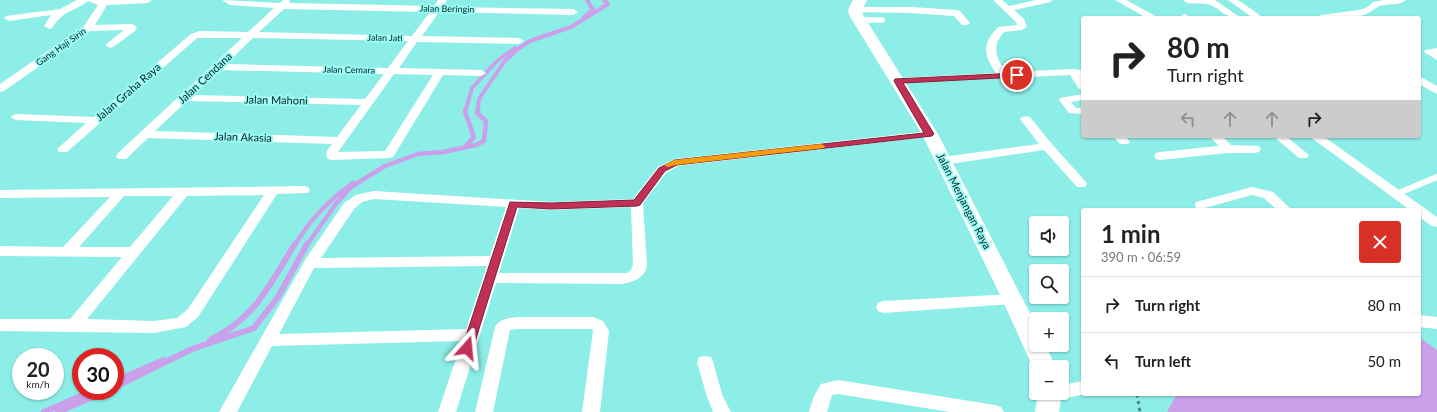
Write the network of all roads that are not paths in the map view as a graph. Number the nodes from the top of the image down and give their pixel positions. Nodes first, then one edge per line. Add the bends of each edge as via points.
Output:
1 (84, 0) edge
2 (92, 0) edge
3 (148, 0) edge
4 (226, 0) edge
5 (443, 0) edge
6 (998, 0) edge
7 (1048, 0) edge
8 (1119, 0) edge
9 (1188, 0) edge
10 (1232, 0) edge
11 (1402, 0) edge
12 (103, 2) junction
13 (1372, 2) edge
14 (285, 3) edge
15 (436, 9) junction
16 (1007, 9) junction
17 (858, 10) edge
18 (62, 11) junction
19 (573, 12) dead end
20 (1150, 16) edge
21 (1233, 16) edge
22 (1256, 16) edge
23 (1336, 16) edge
24 (9, 18) dead end
25 (882, 20) dead end
26 (965, 23) dead end
27 (49, 26) dead end
28 (88, 28) junction
29 (251, 35) junction
30 (194, 36) joint
31 (415, 39) junction
32 (519, 41) dead end
33 (110, 45) dead end
34 (1436, 54) edge
35 (1421, 57) edge
36 (216, 67) junction
37 (392, 71) junction
38 (440, 72) junction
39 (481, 73) dead end
40 (1078, 73) edge
41 (1003, 76) junction
42 (1421, 80) edge
43 (898, 81) junction
44 (0, 89) edge
45 (1437, 91) edge
46 (1081, 97) edge
47 (184, 98) junction
48 (369, 102) junction
49 (1081, 111) edge
50 (16, 117) dead end
51 (1026, 118) dead end
52 (96, 120) junction
53 (146, 134) junction
54 (930, 134) junction
55 (1217, 138) edge
56 (1282, 138) edge
57 (1318, 138) edge
58 (341, 140) junction
59 (1047, 146) junction
60 (63, 149) dead end
61 (1228, 149) junction
62 (1255, 149) dead end
63 (1303, 155) dead end
64 (122, 156) dead end
65 (1160, 156) dead end
66 (943, 161) junction
67 (1437, 177) edge
68 (1081, 184) dead end
69 (273, 190) junction
70 (304, 190) dead end
71 (184, 191) junction
72 (121, 192) junction
73 (6, 193) edge
74 (1396, 194) junction
75 (0, 203) edge
76 (637, 203) junction
77 (514, 204) junction
78 (1201, 205) dead end
79 (1283, 208) edge
80 (1416, 208) edge
81 (1421, 212) edge
82 (1437, 223) edge
83 (0, 251) edge
84 (66, 252) junction
85 (134, 252) junction
86 (495, 261) junction
87 (310, 263) junction
88 (490, 278) junction
89 (1013, 299) junction
90 (883, 307) dead end
91 (0, 325) edge
92 (74, 325) junction
93 (472, 335) junction
94 (267, 340) junction
95 (1041, 360) edge
96 (705, 362) dead end
97 (1081, 389) edge
98 (1069, 392) edge
99 (228, 412) edge
100 (447, 412) edge
101 (484, 412) edge
102 (591, 412) edge
103 (722, 412) edge
104 (818, 412) edge
105 (995, 412) edge

1 - 18 street
2 - 12 street
3 - 12 street
4 - 14 street, Jalan Beringin
5 - 15 street
6 - 16 street
7 - 16 street
8 - 20 street
9 - 21 street via 1210,1
10 - 22 street
11 - 13 street
12 - 28 street, Gang Haji Sirin
13 - 23 street via 1366,12
14 - 15 street, Jalan Beringin
14 - 29 street, Jalan Cendana
15 - 19 street, Jalan Beringin
15 - 31 street
16 - 41 street via 1021,21 1022,27 1001,29 990,43 991,58
17 - 25 lane
17 - 26 street via 957,13
17 - 43 main road, Jalan Menjangan Raya
18 - 24 street
18 - 27 street via 52,19
28 - 33 street via 132,27
28 - 44 street, Gang Haji Sirin
29 - 30 street, Jalan Jati via 204,33
29 - 31 street, Jalan Jati
29 - 36 street, Jalan Cendana
30 - 52 street, Jalan Graha Raya
31 - 32 street, Jalan Jati
31 - 37 street
34 - 35 street
36 - 37 street, Jalan Cemara
36 - 47 street, Jalan Cendana
37 - 38 street, Jalan Cemara
37 - 48 street
38 - 39 street, Jalan Cemara
38 - 58 street via 389,154 333,157 332,152
40 - 41 street
41 - 43 street
42 - 45 street
43 - 54 main road, Jalan Menjangan Raya
46 - 49 street via 1064,100 1073,111
47 - 48 street, Jalan Mahoni
47 - 53 street, Jalan Cendana
48 - 58 street
50 - 52 street
51 - 59 street
52 - 60 street, Jalan Graha Raya
53 - 58 street, Jalan Akasia
53 - 64 street, Jalan Cendana
54 - 66 main road, Jalan Menjangan Raya
54 - 76 street via 675,163 662,170
55 - 61 street
56 - 63 street
57 - 74 street
59 - 66 street
59 - 68 street
61 - 62 street
61 - 65 street
66 - 89 main road, Jalan Menjangan Raya
67 - 74 lane
69 - 70 street
69 - 71 street
69 - 92 street via 194,313 186,320 154,328
71 - 72 street
71 - 85 street
72 - 73 street
72 - 84 street
73 - 75 street
74 - 80 street
76 - 77 street via 551,206
76 - 88 street via 640,265 635,276 622,279
77 - 86 street
77 - 87 street via 374,195 361,197 349,206
78 - 79 street via 1252,191 1268,194
81 - 82 street
83 - 84 street
84 - 85 street
85 - 92 street
86 - 87 street
86 - 88 street
87 - 94 street
88 - 93 street
89 - 90 street
89 - 95 main road, Jalan Menjangan Raya
91 - 92 street
93 - 94 street
93 - 100 street
94 - 99 street
96 - 103 street
97 - 98 street
101 - 102 street via 503,327 518,323 593,322 601,331
104 - 105 street via 822,396 827,389 838,387

